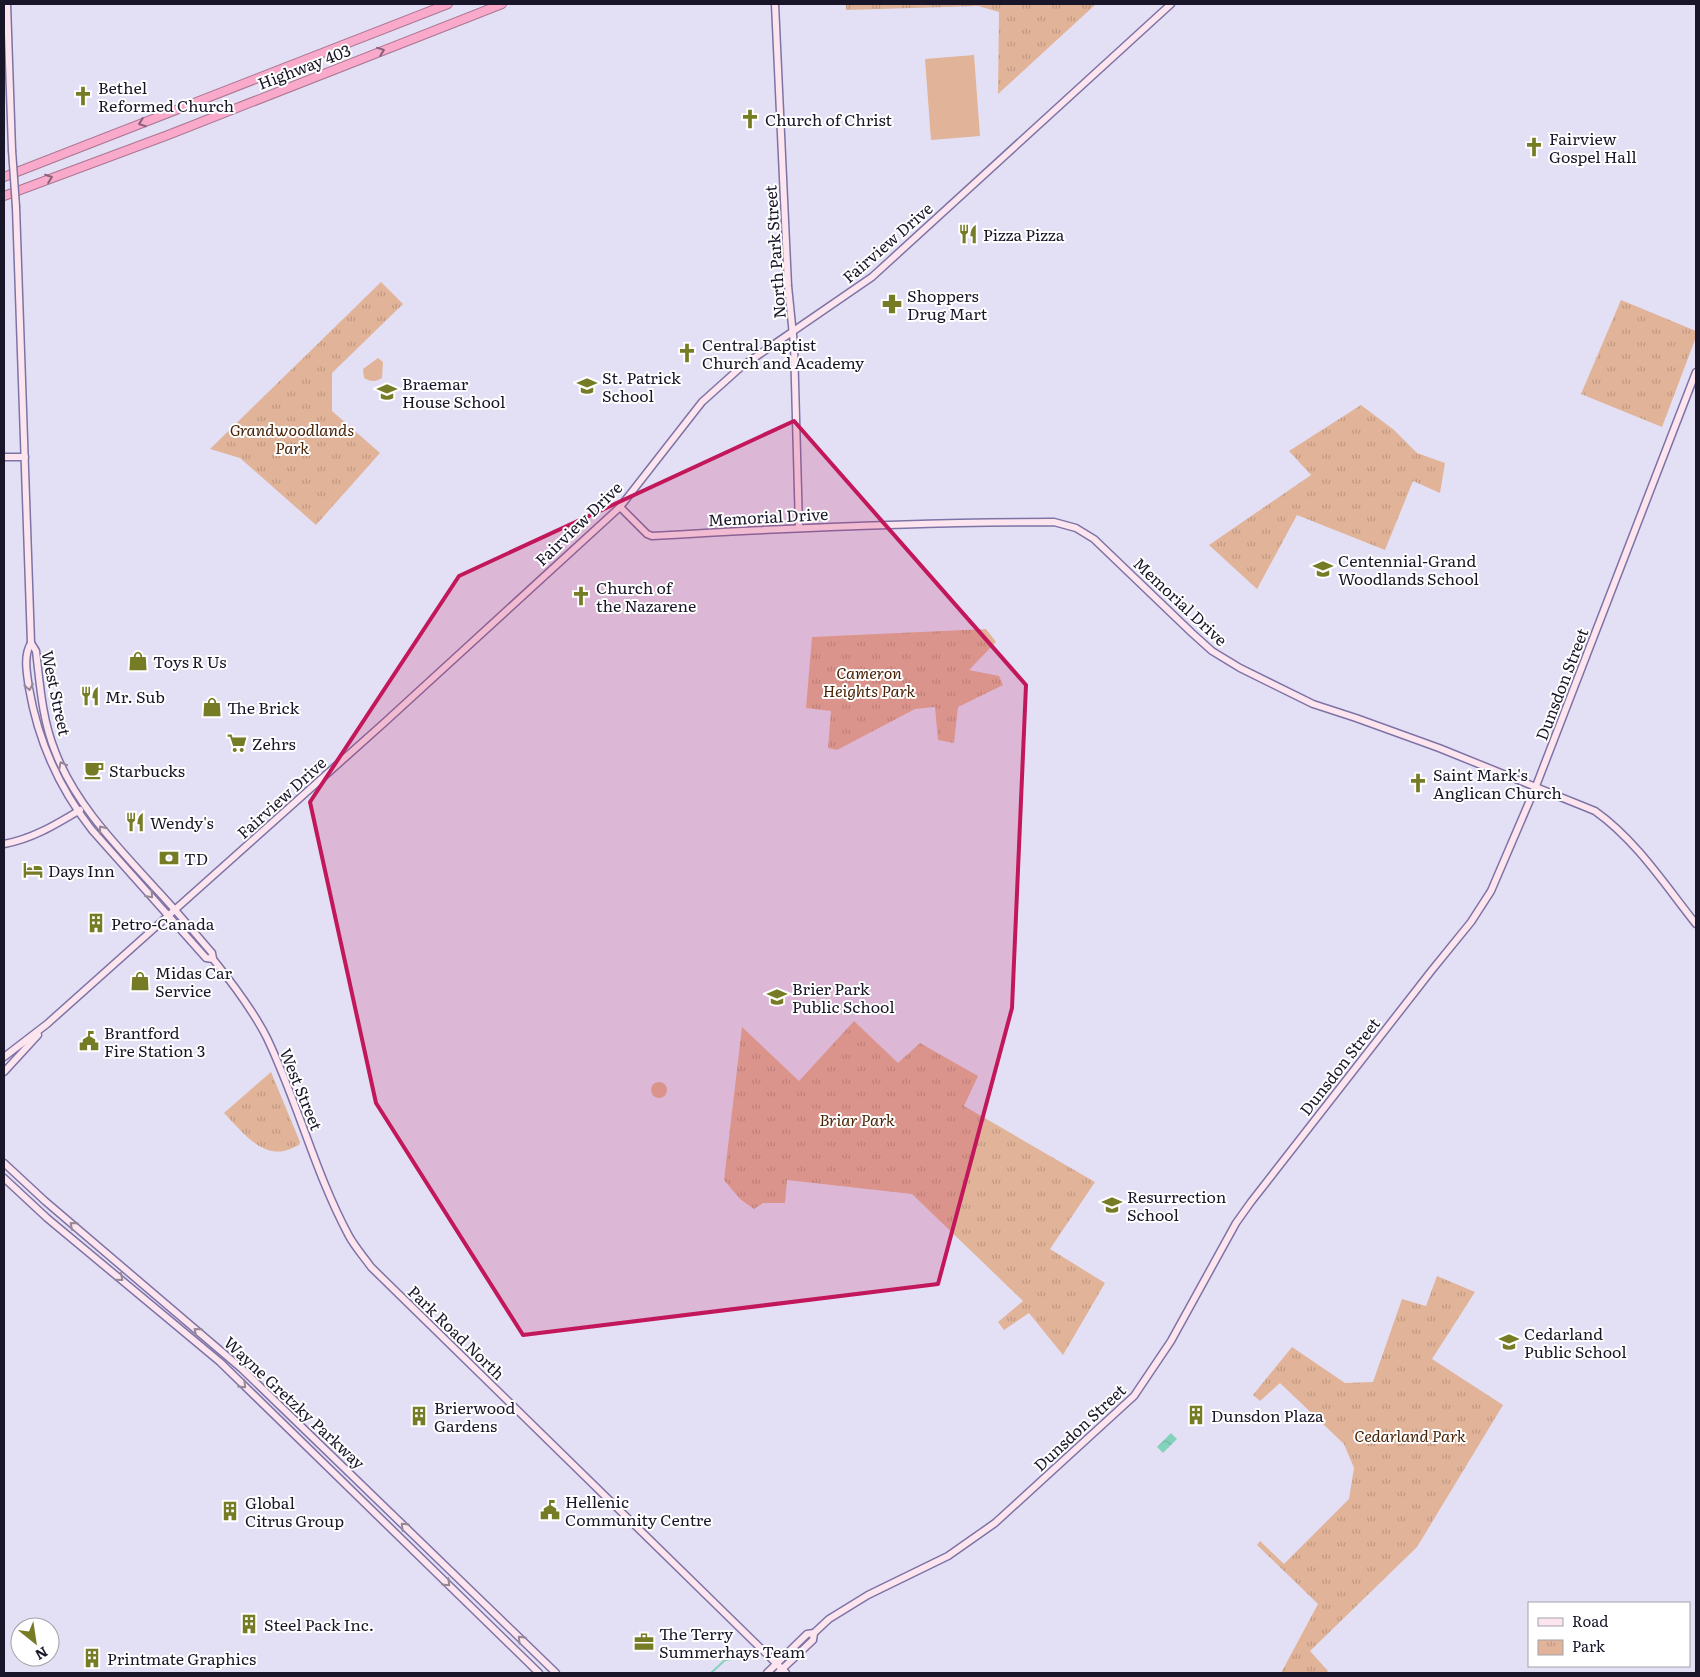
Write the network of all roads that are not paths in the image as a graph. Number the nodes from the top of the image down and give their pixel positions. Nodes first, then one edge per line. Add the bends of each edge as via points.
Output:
1 (7, 4) edge
2 (448, 4) edge
3 (502, 4) edge
4 (775, 4) edge
5 (1171, 4) edge
6 (4, 177) edge
7 (4, 196) edge
8 (793, 332) junction
9 (1696, 372) edge
10 (25, 456) junction
11 (4, 457) edge
12 (620, 507) junction
13 (799, 528) junction
14 (31, 643) junction
15 (1536, 786) junction
16 (86, 807) junction
17 (78, 812) junction
18 (4, 844) edge
19 (120, 850) junction
20 (113, 855) junction
21 (174, 909) junction
22 (168, 915) junction
23 (1696, 924) edge
24 (213, 960) junction
25 (47, 1024) junction
26 (4, 1057) edge
27 (4, 1072) edge
28 (4, 1163) edge
29 (4, 1178) edge
30 (350, 1238) joint
31 (814, 1633) junction
32 (776, 1664) junction
33 (782, 1672) edge
34 (539, 1673) edge
35 (556, 1673) edge
36 (767, 1673) edge

1 - 10 main road, West Street, bridge
2 -> 6 highway, Highway 403
7 -> 3 highway, Highway 403
4 - 8 main road, North Park Street
5 - 8 main road, Fairview Drive via 872,277
8 - 12 main road, Fairview Drive via 741,367 702,402
8 - 13 main road, North Park Street
9 - 15 main road, Dunsdon Street
10 - 11 main road
10 - 14 main road, West Street
12 - 13 main road, Memorial Drive via 652,536
12 - 21 main road, Fairview Drive
13 - 15 main road, Memorial Drive via 1054,522 1076,528 1094,539 1212,651 1240,668 1313,704
16 -> 14 main road, West Street via 55,750 44,709 36,650
14 -> 17 main road, West Street via 26,650 27,676 34,712 50,761
15 - 23 main road, Memorial Drive via 1595,811 1609,821
15 - 31 main road, Dunsdon Street via 1491,891 1471,922 1251,1202 1171,1341 1134,1396 995,1522 948,1556 846,1607
16 - 17 main road
19 -> 16 main road, West Street
17 - 18 main road via 39,834
17 - 20 main road, West Street
19 - 20 main road
19 - 21 main road, West Street
20 -> 22 main road, West Street
21 - 22 main road, Fairview Drive
21 - 24 main road, West Street via 212,953
22 - 24 main road, West Street via 206,958
22 - 25 main road, Fairview Drive
24 - 30 main road, West Street via 242,997 267,1038 330,1198
25 - 26 main road
25 - 27 main road
35 -> 28 main road, Wayne Gretzky Parkway via 242,1369
29 -> 34 main road, Wayne Gretzky Parkway via 47,1218 220,1362
30 - 32 main road, Park Road North via 372,1267
31 - 32 main road, Dunsdon Street via 807,1634
31 - 33 main road, Dunsdon Street via 812,1640
32 - 33 main road, Park Road North
32 - 36 main road, Dunsdon Street

